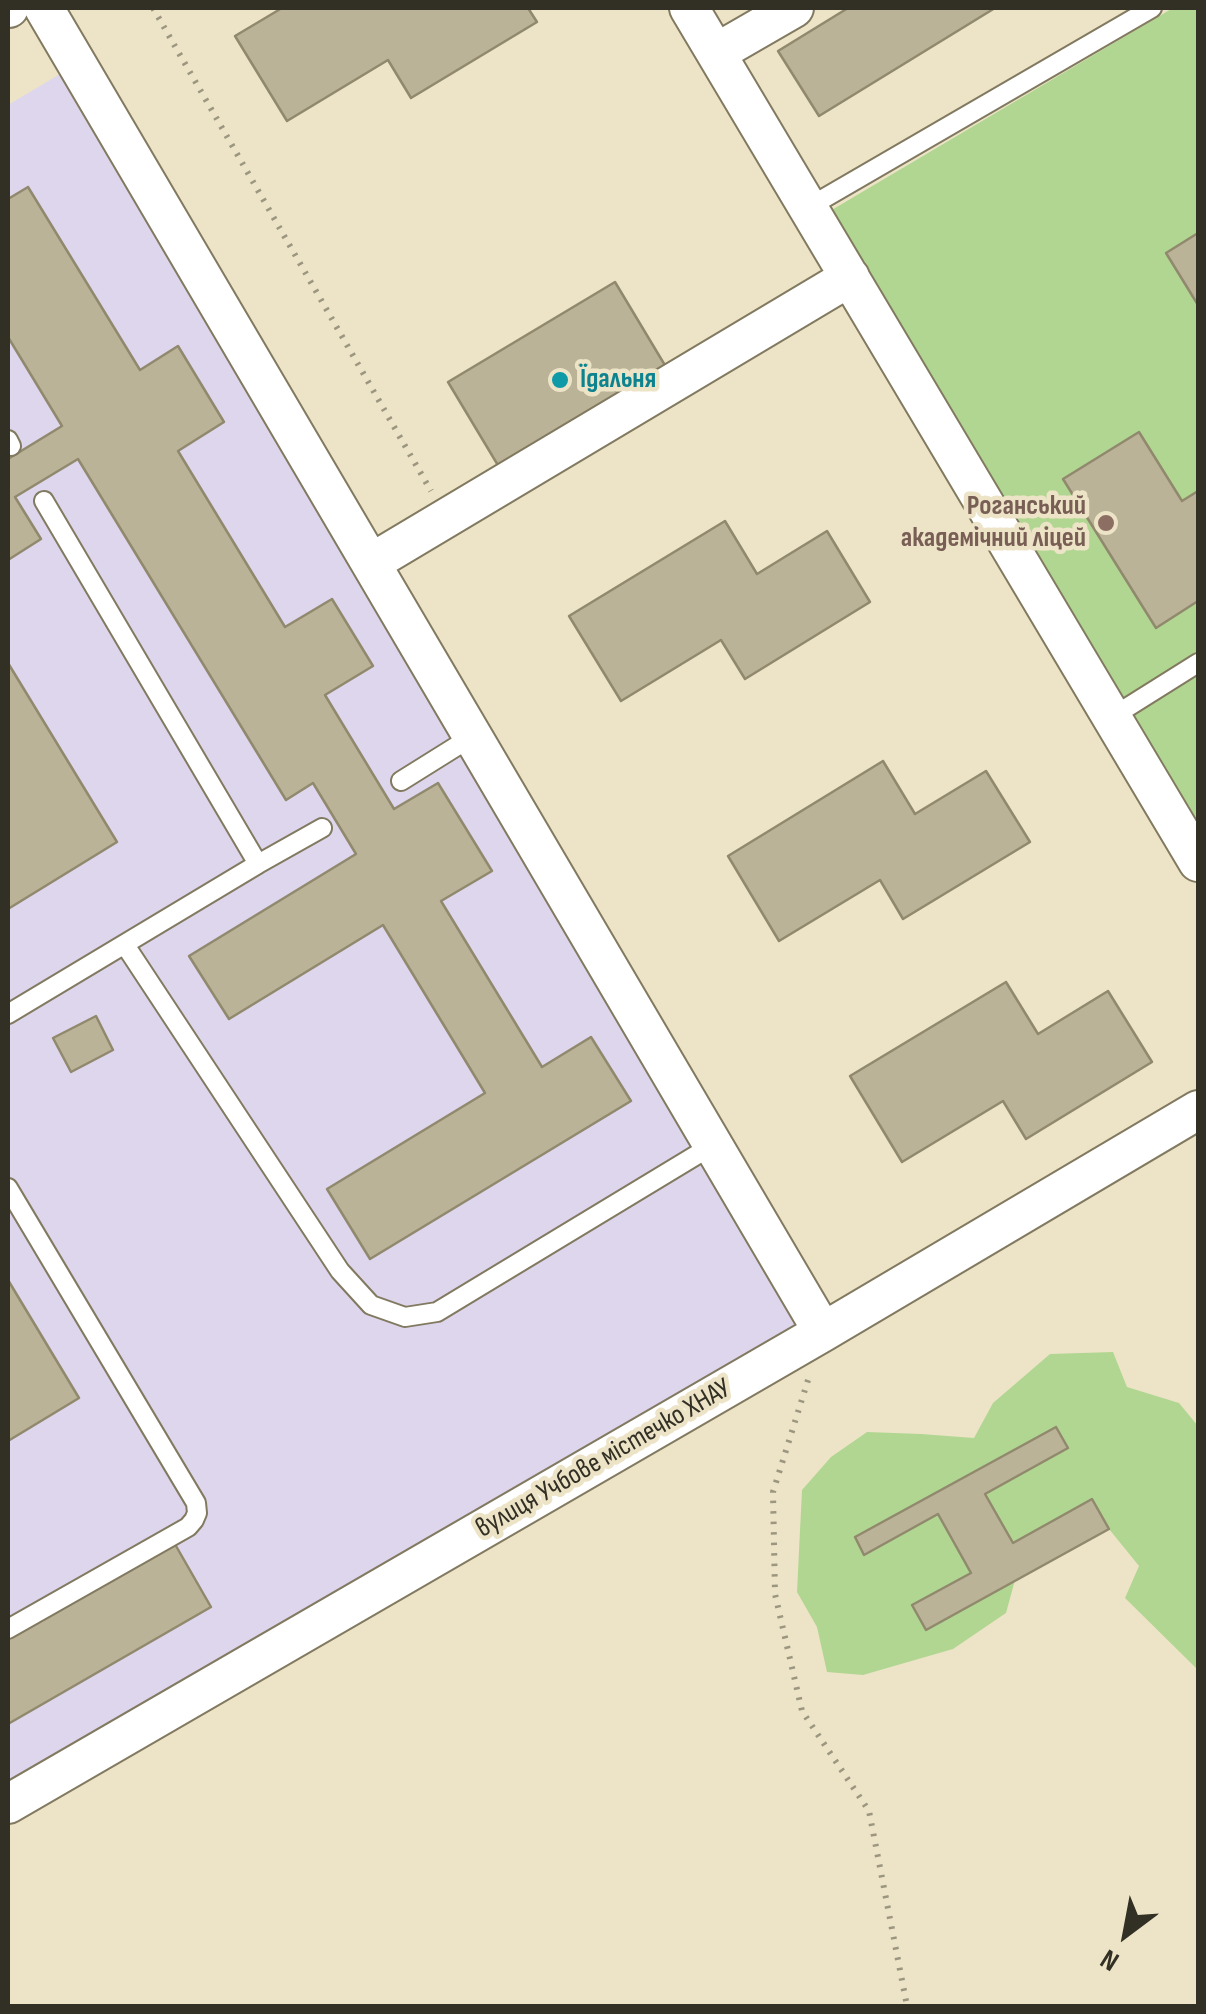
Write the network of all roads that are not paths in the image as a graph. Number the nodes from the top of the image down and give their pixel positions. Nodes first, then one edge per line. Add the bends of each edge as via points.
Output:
1 (44, 8) edge
2 (688, 8) edge
3 (794, 8) edge
4 (1152, 8) edge
5 (716, 53) junction
6 (808, 206) junction
7 (850, 277) junction
8 (44, 502) dead end
9 (371, 563) junction
10 (1198, 664) edge
11 (1112, 716) junction
12 (473, 736) junction
13 (400, 781) dead end
14 (322, 828) dead end
15 (1198, 862) edge
16 (258, 864) junction
17 (125, 945) junction
18 (8, 1014) edge
19 (1198, 1110) edge
20 (714, 1146) junction
21 (8, 1188) edge
22 (823, 1332) junction
23 (8, 1629) edge
24 (8, 1804) edge

1 - 9 street
2 - 5 street
3 - 5 street
4 - 6 lane
5 - 6 street
6 - 7 street
7 - 9 street
7 - 11 street
8 - 16 lane
9 - 12 street
10 - 11 lane
11 - 15 street
12 - 13 lane
12 - 20 street
14 - 16 lane
16 - 17 lane
17 - 18 lane
17 - 20 lane via 340,1271 371,1306 405,1317 436,1312
19 - 22 street, вулиця Учбове містечко ХНАУ
20 - 22 street
21 - 23 lane via 197,1513 188,1526
22 - 24 street, вулиця Учбове містечко ХНАУ

